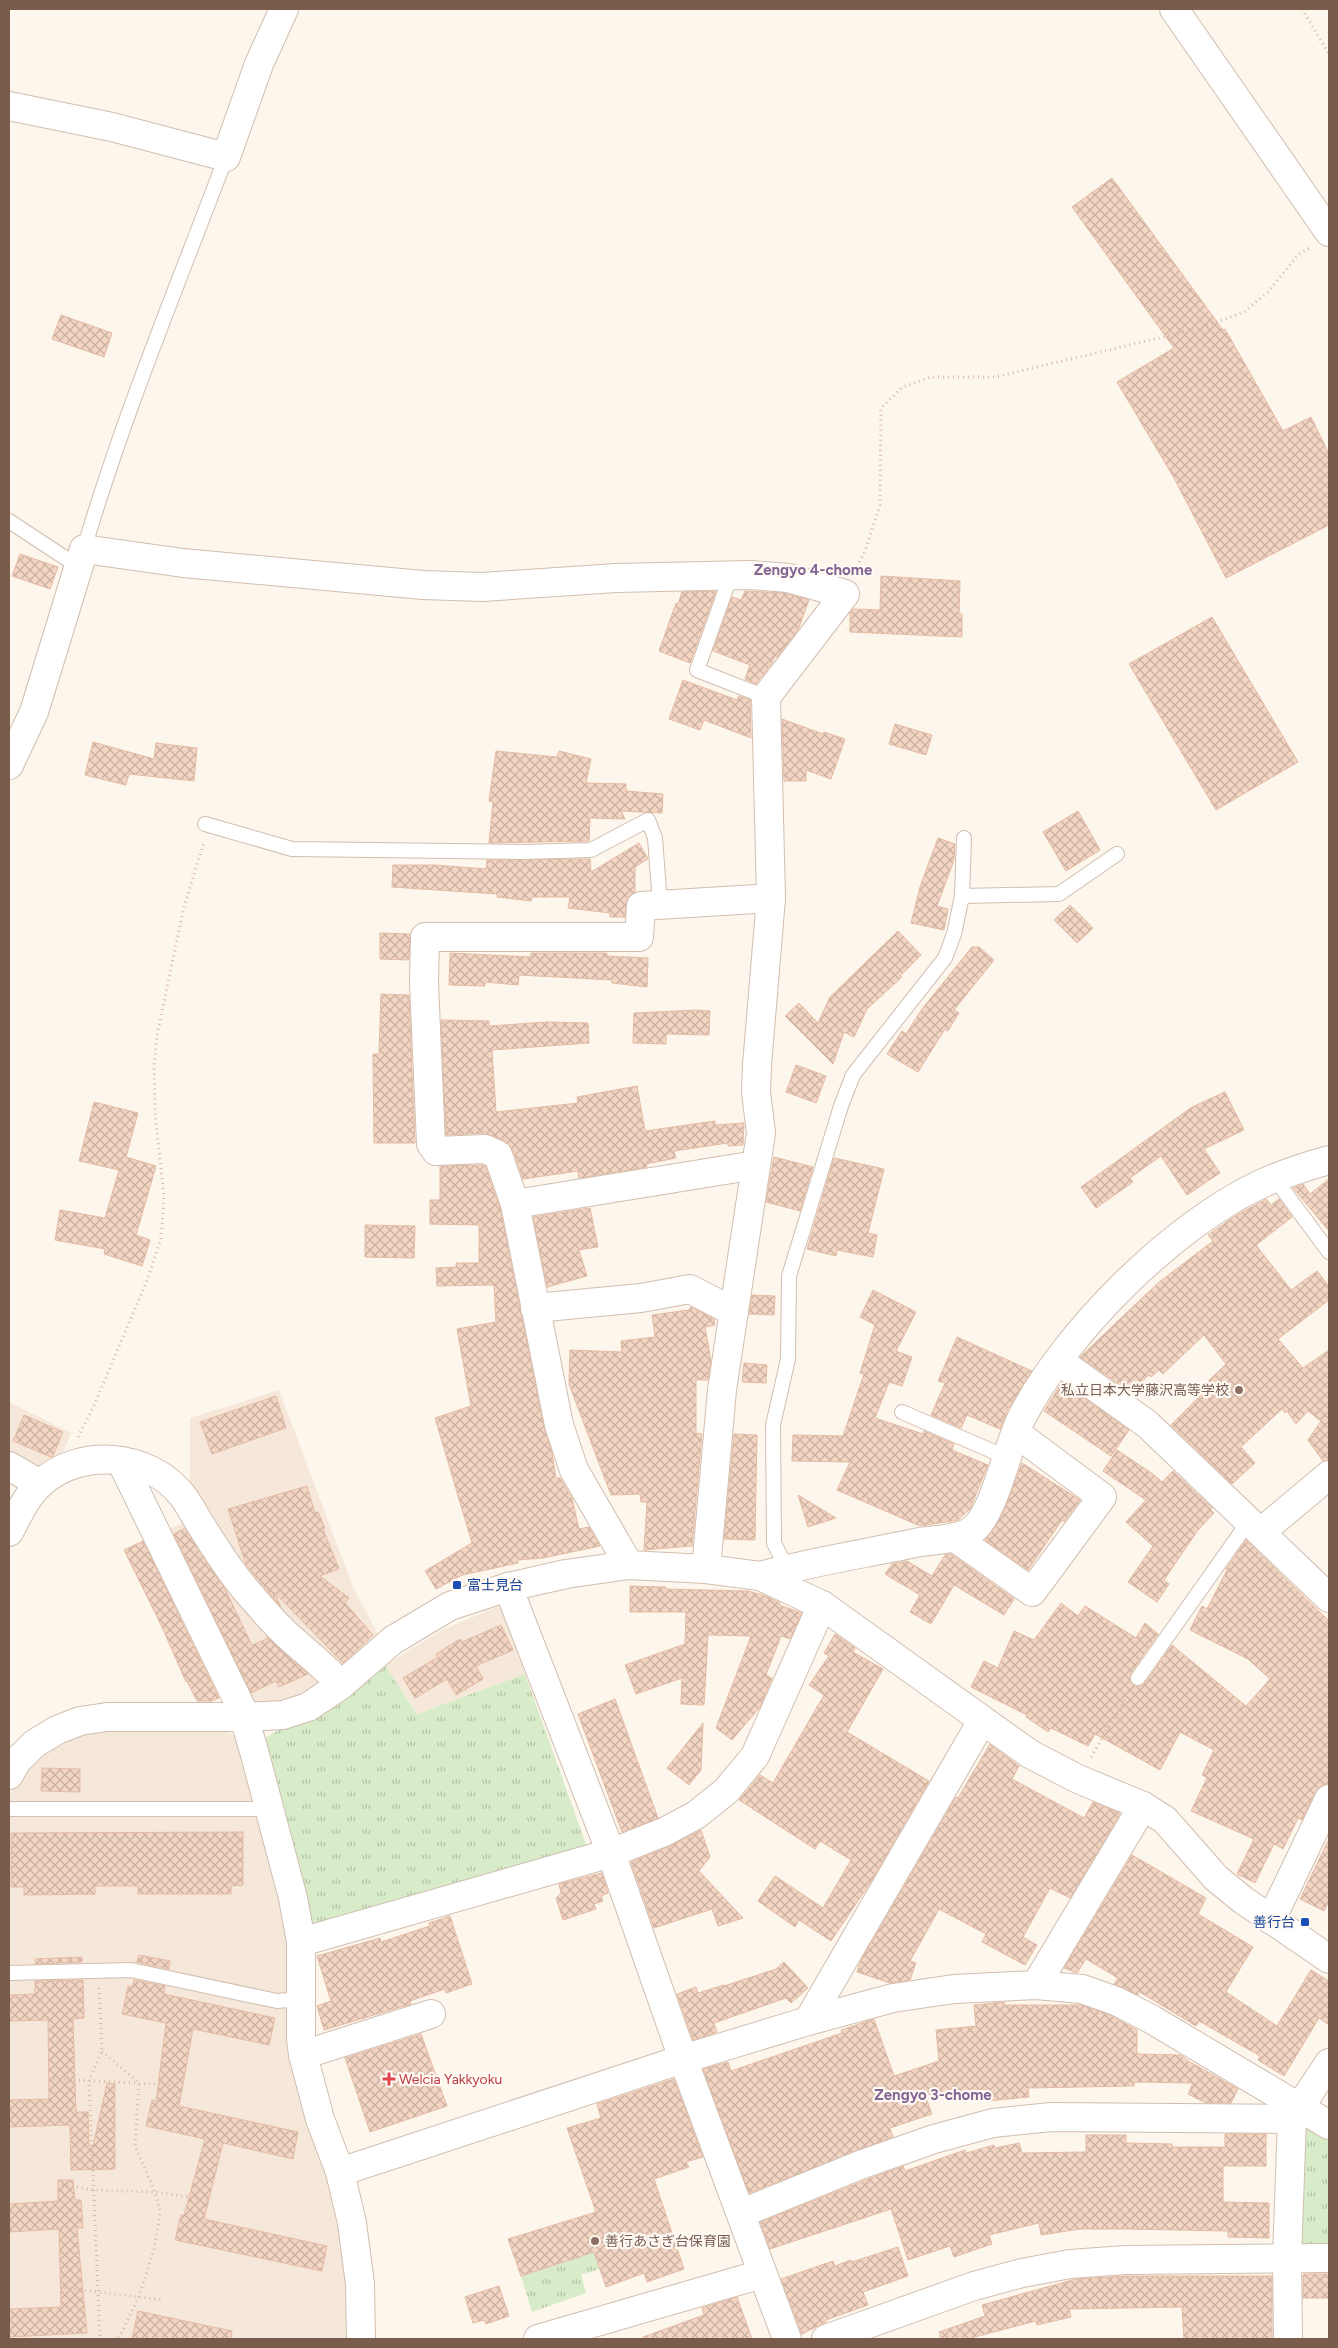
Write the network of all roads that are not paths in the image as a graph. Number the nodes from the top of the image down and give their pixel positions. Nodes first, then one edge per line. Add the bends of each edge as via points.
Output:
1 (284, 9) edge
2 (1174, 9) edge
3 (9, 106) edge
4 (226, 157) junction
5 (1321, 239) edge
6 (9, 521) edge
7 (81, 558) junction
8 (731, 575) junction
9 (766, 697) junction
10 (9, 765) edge
11 (205, 824) road end
12 (964, 838) dead end
13 (1117, 854) dead end
14 (962, 896) junction
15 (771, 898) junction
16 (660, 904) junction
17 (1329, 1160) edge
18 (756, 1165) junction
19 (1275, 1179) junction
20 (514, 1204) junction
21 (1329, 1252) edge
22 (535, 1308) junction
23 (734, 1312) junction
24 (1059, 1361) junction
25 (902, 1412) dead end
26 (1011, 1445) junction
27 (121, 1460) junction
28 (9, 1466) edge
29 (1329, 1475) edge
30 (40, 1484) junction
31 (1255, 1527) junction
32 (9, 1532) edge
33 (954, 1537) junction
34 (629, 1565) junction
35 (706, 1569) junction
36 (787, 1569) junction
37 (760, 1576) junction
38 (508, 1587) junction
39 (1329, 1598) edge
40 (822, 1605) junction
41 (1138, 1678) road end
42 (341, 1685) junction
43 (244, 1718) junction
44 (982, 1721) junction
45 (9, 1775) edge
46 (1329, 1799) edge
47 (1143, 1806) junction
48 (9, 1809) edge
49 (270, 1809) junction
50 (611, 1853) junction
51 (1271, 1920) junction
52 (301, 1942) junction
53 (1329, 1959) edge
54 (9, 1973) edge
55 (1036, 1985) junction
56 (300, 1999) junction
57 (431, 2014) dead end
58 (808, 2021) junction
59 (303, 2055) junction
60 (683, 2059) junction
61 (1329, 2063) edge
62 (1296, 2113) junction
63 (1329, 2125) edge
64 (340, 2172) junction
65 (742, 2213) junction
66 (1287, 2258) junction
67 (1329, 2258) edge
68 (762, 2274) junction
69 (361, 2339) edge
70 (538, 2339) edge
71 (787, 2339) edge
72 (826, 2339) edge
73 (1288, 2339) edge

1 - 4 street via 258,64
2 - 5 street
3 - 4 street via 112,127
4 - 7 lane via 150,352
6 - 7 lane
7 - 8 street via 482,587 616,578
7 - 10 street via 34,712
8 - 9 lane via 698,670
8 - 9 street via 788,578 845,594
9 - 15 street
11 - 16 lane via 292,849 524,852 591,850 648,820 655,838
12 - 14 lane
13 - 14 lane via 1059,894
14 - 36 lane via 946,958 853,1075 840,1106 789,1276 788,1360 773,1425 774,1543
15 - 16 street
15 - 18 street via 757,1065 756,1092 761,1133
16 - 20 street via 641,906 639,937 425,937 431,1144 436,1151 485,1149 498,1155
17 - 19 street
18 - 20 street
18 - 23 street
19 - 21 lane
19 - 24 street via 1222,1206 1166,1248 1124,1285 1078,1334
20 - 22 street
22 - 23 street via 641,1298 690,1289
22 - 34 street via 559,1425 574,1470
23 - 35 street via 722,1390
24 - 26 street via 1044,1380
24 - 31 street via 1147,1424
25 - 26 lane
26 - 33 street via 987,1511 975,1528
26 - 33 street via 1102,1496 1032,1592
27 - 30 street via 68,1466
27 - 42 street via 150,1468 182,1495 244,1587 286,1634
27 - 43 street
28 - 30 street
29 - 31 street
30 - 32 street
31 - 39 street
31 - 41 lane
33 - 36 street
34 - 35 street
34 - 38 street
35 - 37 street
36 - 37 street
37 - 40 street
38 - 42 street via 450,1606 393,1640
38 - 50 street
40 - 44 street
40 - 50 street via 755,1756 732,1784 696,1815
42 - 43 street via 308,1707 283,1715
43 - 45 street via 107,1717 80,1721 34,1744 17,1761
43 - 49 street
44 - 47 street via 1030,1754 1078,1779
44 - 58 street
46 - 51 street
47 - 51 street via 1165,1820 1216,1878
47 - 55 street
48 - 49 lane
49 - 52 street via 294,1898
50 - 52 street
50 - 60 street
51 - 53 street
52 - 56 street
54 - 56 lane via 131,1970 277,2001
55 - 58 street via 954,1988 893,1998
55 - 62 street via 1082,1989 1116,2001
56 - 59 street
57 - 59 street
58 - 60 street
59 - 64 street via 320,2119
60 - 64 street
60 - 65 street
61 - 62 street
62 - 63 street
62 - 65 street via 1051,2117 993,2123 934,2139
62 - 66 street
64 - 69 street via 352,2223 360,2284
65 - 68 street
66 - 67 street
66 - 72 street via 1070,2264 974,2286
66 - 73 street
68 - 70 street
68 - 71 street

